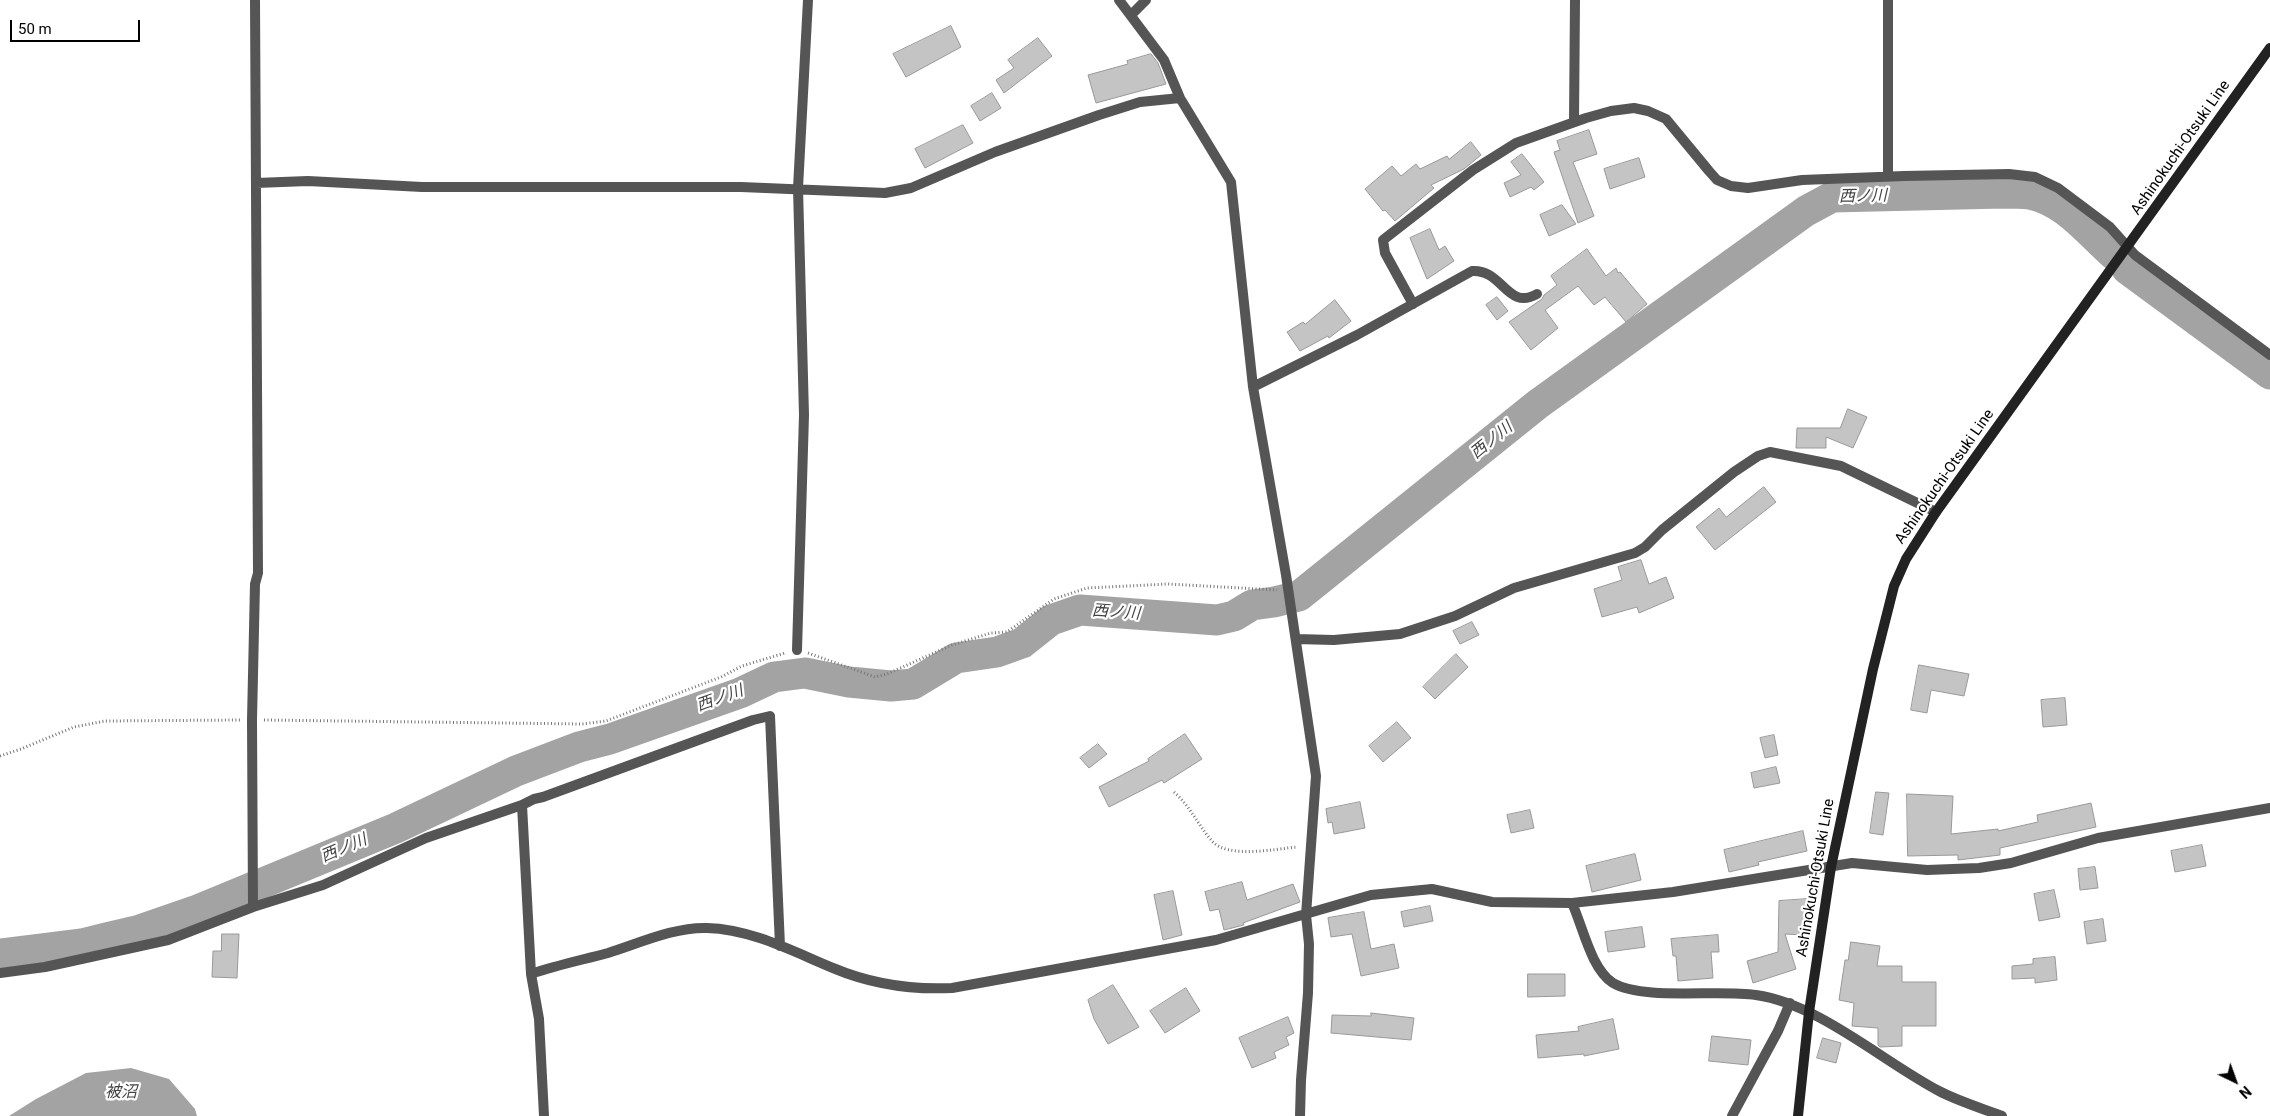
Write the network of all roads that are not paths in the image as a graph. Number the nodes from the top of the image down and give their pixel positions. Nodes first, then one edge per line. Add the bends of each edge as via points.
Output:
1 (255, 0) edge
2 (808, 0) edge
3 (1119, 0) edge
4 (1146, 0) edge
5 (1575, 0) edge
6 (1888, 0) edge
7 (1131, 16) junction
8 (2270, 48) edge
9 (1180, 98) junction
10 (1574, 122) junction
11 (1888, 177) junction
12 (256, 183) junction
13 (798, 188) junction
14 (2128, 248) junction
15 (1537, 294) dead end
16 (1413, 304) junction
17 (2270, 355) edge
18 (1253, 387) junction
19 (1936, 512) junction
20 (1296, 638) junction
21 (797, 650) road end
22 (522, 805) junction
23 (2270, 808) edge
24 (1831, 867) junction
25 (1572, 904) junction
26 (252, 908) junction
27 (1306, 914) junction
28 (780, 946) junction
29 (0, 973) edge
30 (531, 974) junction
31 (1790, 1003) junction
32 (1809, 1012) junction
33 (544, 1116) edge
34 (1300, 1116) edge
35 (1732, 1116) edge
36 (1798, 1116) edge
37 (2002, 1116) edge

1 - 12 street
2 - 13 street
3 - 7 street
4 - 7 street
5 - 10 street
6 - 11 street
7 - 9 street via 1164,60
8 - 14 main road, Ashinokuchi-Otsuki Line
9 - 13 street via 1140,102 1044,133 911,188 885,193
9 - 18 street via 1231,182
10 - 11 street via 1611,110 1634,108 1648,111 1666,119 1717,180 1731,186 1748,188 1802,180
10 - 16 street via 1516,143 1496,155 1383,240 1385,253
11 - 14 street via 2009,174 2035,177 2058,188 2103,222
12 - 13 street
12 - 26 street via 258,573 255,584 252,720
13 - 21 street via 804,415
14 - 17 street
14 - 19 main road, Ashinokuchi-Otsuki Line
15 - 16 street via 1524,300 1517,298 1489,274 1472,271
16 - 18 street via 1357,336
18 - 20 street
19 - 20 street via 1841,466 1770,452 1734,472 1635,553 1514,588 1455,616 1400,634 1334,640
19 - 24 main road, Ashinokuchi-Otsuki Line via 1894,586
20 - 27 street via 1316,776
22 - 26 street via 426,838 323,885
22 - 28 street via 534,798 770,716
22 - 30 street
23 - 24 street via 2098,838 2011,863 1979,868 1927,870 1852,863
24 - 25 street
24 - 32 main road, Ashinokuchi-Otsuki Line
25 - 27 street via 1474,900 1432,888 1371,895
25 - 31 street via 1598,967 1620,986 1644,992 1755,995
26 - 29 street via 168,940 45,967
27 - 28 street via 1216,940 952,988 882,984 834,969
27 - 34 street via 1308,993
28 - 30 street via 723,930 691,929
30 - 33 street via 539,1019
31 - 32 street
31 - 35 street
32 - 36 main road, Ashinokuchi-Otsuki Line
32 - 37 street via 1940,1091

